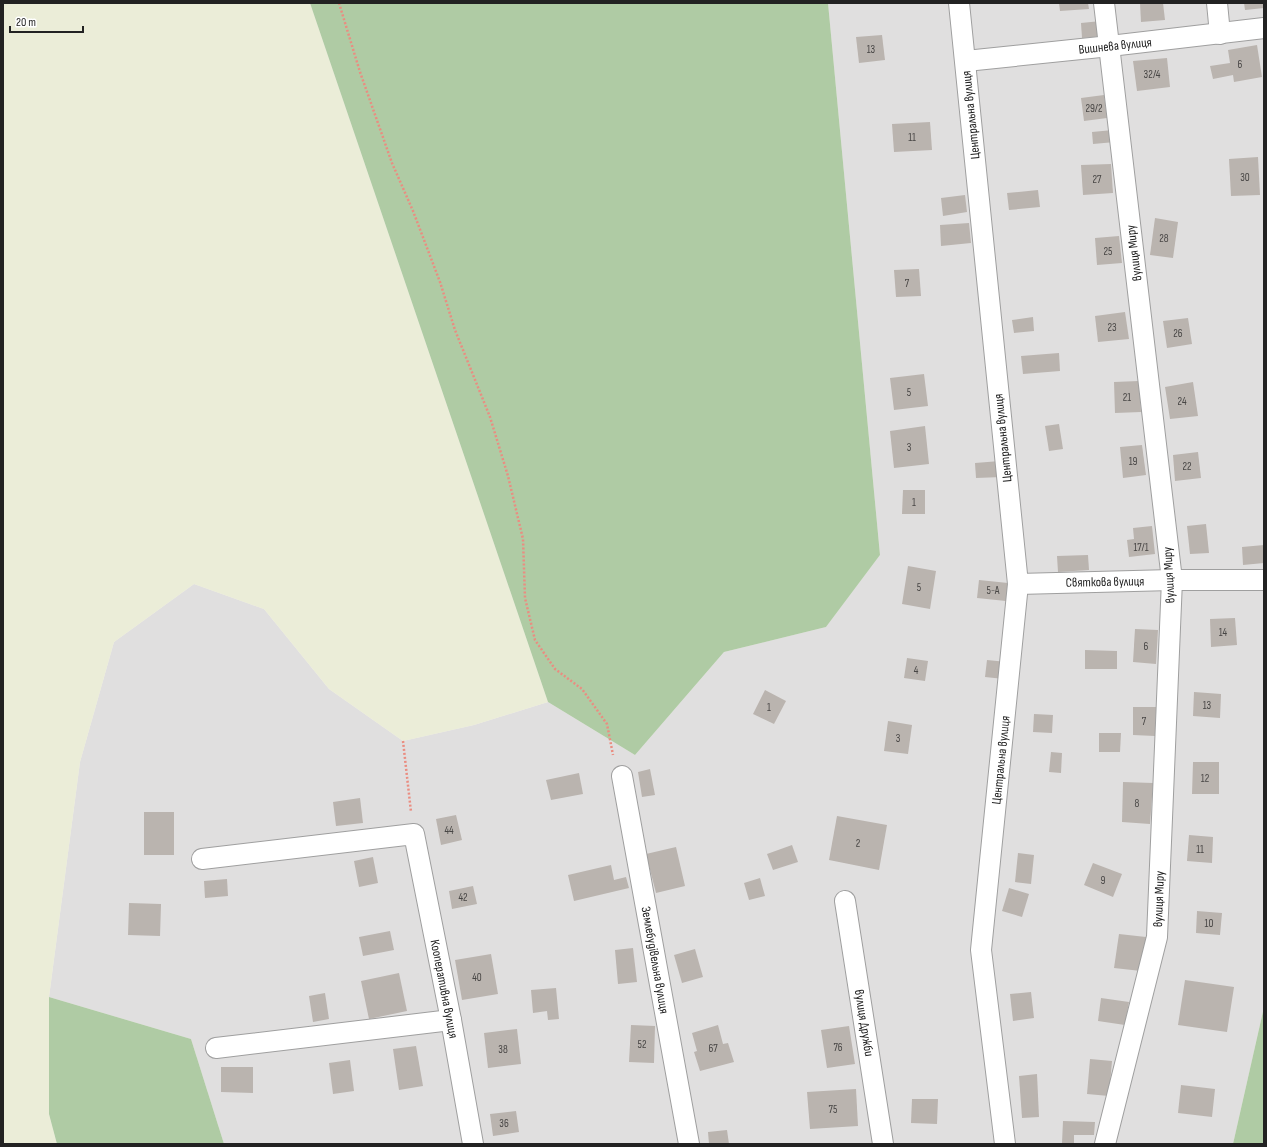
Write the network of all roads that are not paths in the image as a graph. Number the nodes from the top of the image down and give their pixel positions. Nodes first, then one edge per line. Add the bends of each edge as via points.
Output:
1 (959, 3) edge
2 (1104, 3) edge
3 (1217, 3) edge
4 (1264, 28) edge
5 (1220, 34) junction
6 (1110, 46) junction
7 (966, 61) junction
8 (1172, 580) junction
9 (1264, 580) edge
10 (1018, 584) junction
11 (622, 776) road end
12 (202, 859) dead end
13 (845, 901) dead end
14 (451, 1020) junction
15 (216, 1048) dead end
16 (473, 1144) edge
17 (689, 1144) edge
18 (883, 1144) edge
19 (1005, 1144) edge
20 (1105, 1144) edge

1 - 7 street, Центральна вулиця
2 - 6 street, вулиця Миру
3 - 5 street
4 - 5 street, Вишнева вулиця
5 - 6 street, Вишнева вулиця
6 - 7 street, Вишнева вулиця
6 - 8 street, вулиця Миру
7 - 10 street, Центральна вулиця
8 - 9 street, Святкова вулиця
8 - 10 street, Святкова вулиця
8 - 20 street, вулиця Миру via 1157,937
10 - 19 street, Центральна вулиця via 982,950
11 - 17 street, Землебудівельна вулиця
12 - 14 street, Кооперативна вулиця via 414,834
13 - 18 street, вулиця Дружби
14 - 15 street
14 - 16 street, Кооперативна вулиця

